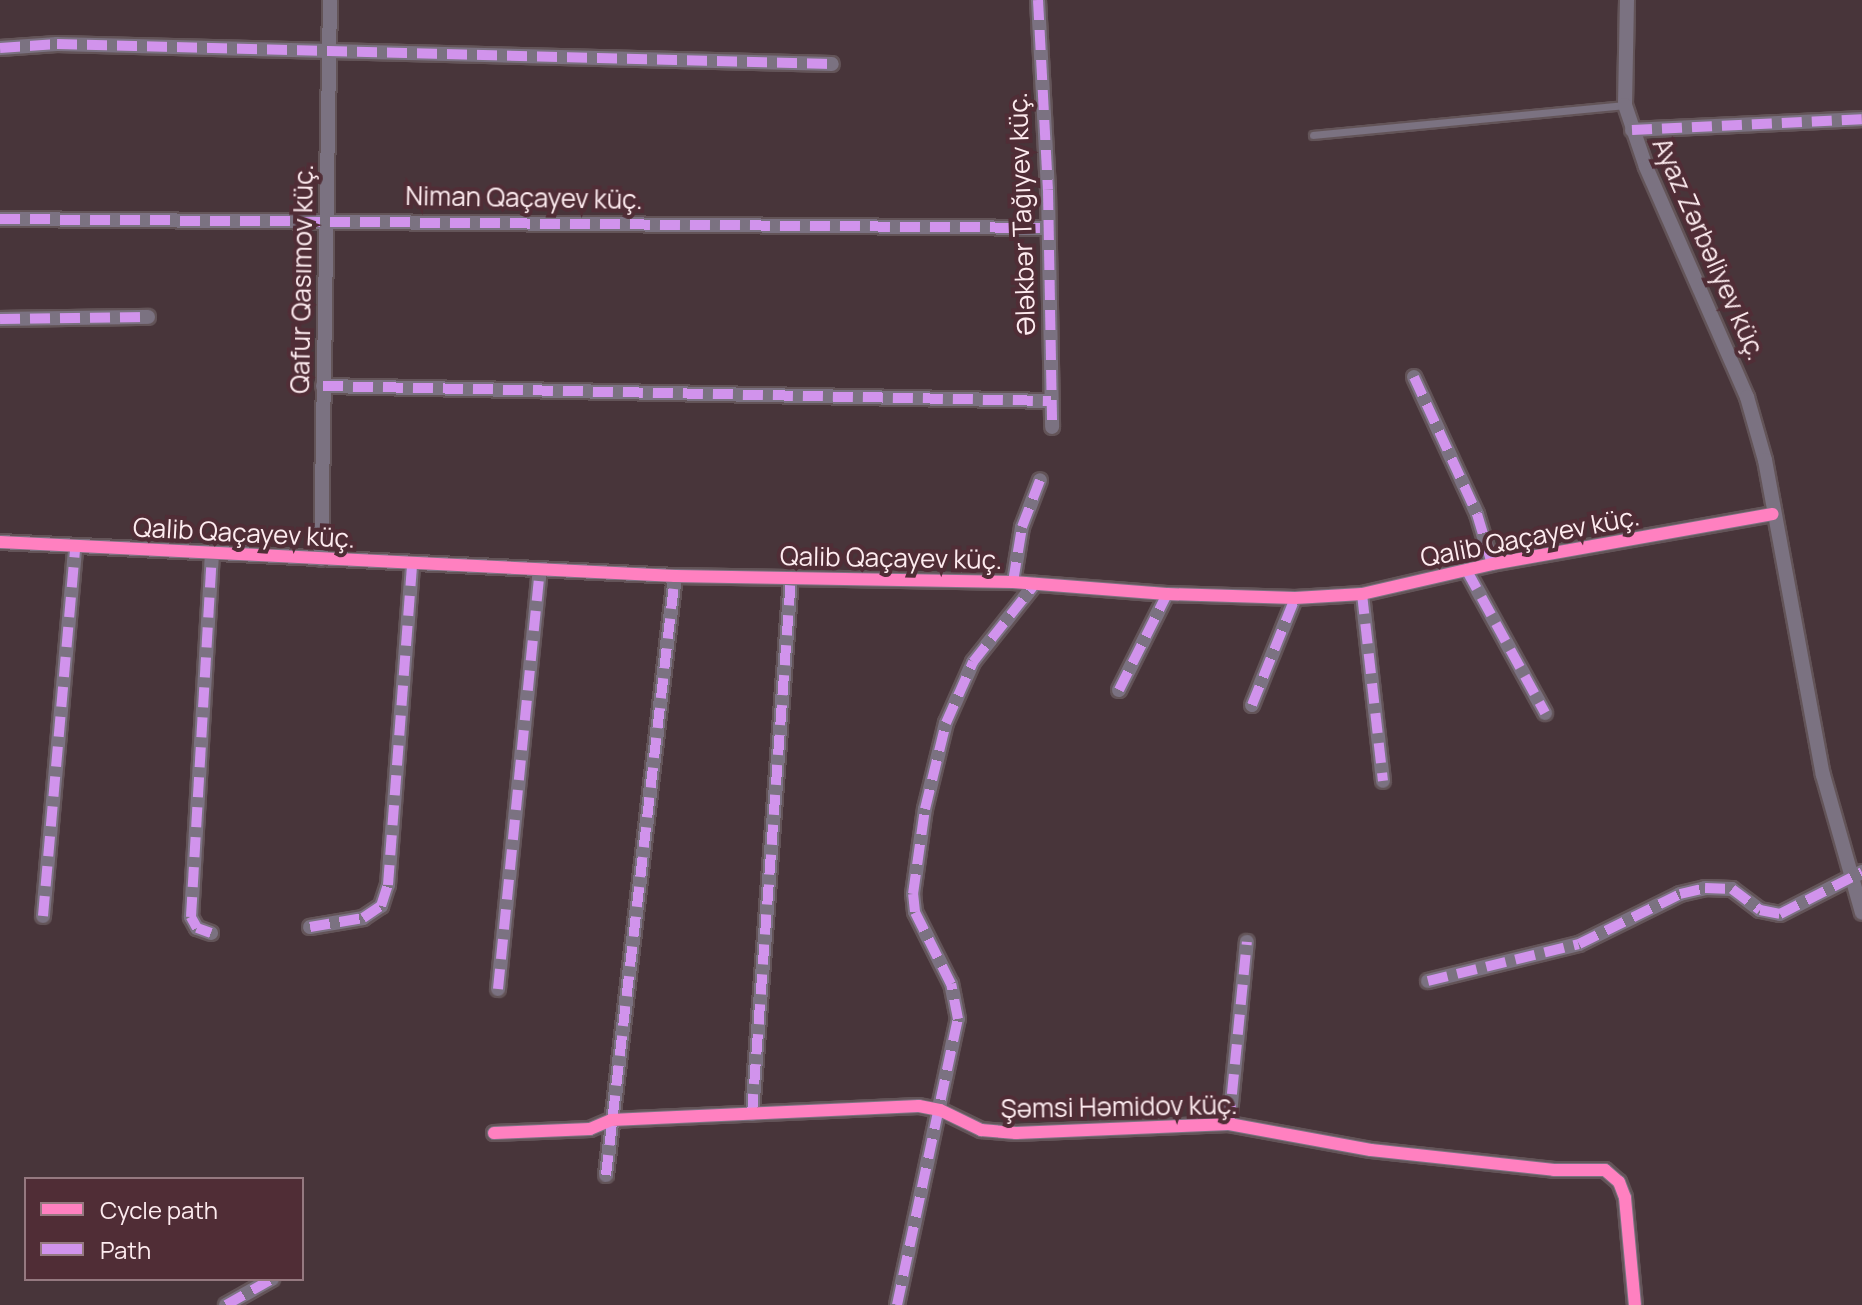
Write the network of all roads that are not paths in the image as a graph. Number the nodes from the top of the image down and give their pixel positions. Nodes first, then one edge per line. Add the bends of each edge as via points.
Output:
1 (330, 0) edge
2 (1038, 0) edge
3 (1627, 0) edge
4 (0, 48) edge
5 (331, 53) junction
6 (832, 64) dead end
7 (1625, 105) junction
8 (1862, 119) edge
9 (1632, 130) junction
10 (1313, 135) dead end
11 (0, 219) edge
12 (326, 220) junction
13 (1048, 228) junction
14 (148, 317) dead end
15 (0, 319) edge
16 (1414, 377) dead end
17 (323, 386) junction
18 (1051, 401) junction
19 (1052, 427) dead end
20 (1040, 480) dead end
21 (1773, 514) junction
22 (0, 542) edge
23 (75, 547) junction
24 (212, 555) junction
25 (321, 559) junction
26 (412, 563) junction
27 (1492, 564) junction
28 (540, 569) junction
29 (1467, 571) junction
30 (675, 576) junction
31 (791, 578) junction
32 (1013, 582) junction
33 (1035, 584) junction
34 (1167, 594) junction
35 (1362, 594) junction
36 (1295, 598) junction
37 (1119, 690) dead end
38 (1252, 705) dead end
39 (1545, 713) dead end
40 (1383, 781) dead end
41 (1856, 875) edge
42 (1862, 913) edge
43 (43, 916) dead end
44 (310, 927) dead end
45 (211, 933) dead end
46 (1247, 942) dead end
47 (1428, 981) dead end
48 (498, 989) dead end
49 (940, 1110) junction
50 (752, 1114) junction
51 (611, 1120) junction
52 (1229, 1124) junction
53 (494, 1133) dead end
54 (606, 1175) dead end
55 (268, 1281) edge
56 (226, 1305) edge
57 (897, 1305) edge
58 (1635, 1305) edge

1 - 5 street, Qafur Qasımov küç.
2 - 13 street, Ələkbər Tağıyev küç.
3 - 7 street, Ayaz Zərbəliyev küç.
4 - 5 street via 57,44
5 - 6 street
5 - 12 street, Qafur Qasımov küç.
7 - 9 street, Ayaz Zərbəliyev küç.
7 - 10 lane
8 - 9 street
9 - 21 street, Ayaz Zərbəliyev küç. via 1747,397
11 - 12 street, Niman Qaçayev küç.
12 - 13 street, Niman Qaçayev küç.
12 - 17 street, Qafur Qasımov küç.
13 - 18 street, Ələkbər Tağıyev küç.
14 - 15 street
16 - 27 street via 1477,514
17 - 18 street
17 - 25 street, Qafur Qasımov küç.
18 - 19 street, Ələkbər Tağıyev küç.
20 - 32 street via 1022,527
21 - 27 street, Qalib Qaçayev küç.
21 - 41 street, Ayaz Zərbəliyev küç. via 1823,775
22 - 23 street, Qalib Qaçayev küç.
23 - 24 street, Qalib Qaçayev küç.
23 - 43 street
24 - 25 street, Qalib Qaçayev küç.
24 - 45 street via 191,917 197,928
25 - 26 street, Qalib Qaçayev küç.
26 - 28 street, Qalib Qaçayev küç.
26 - 44 street via 388,885 381,906 363,918
27 - 29 street, Qalib Qaçayev küç.
28 - 30 street, Qalib Qaçayev küç.
28 - 48 street
29 - 35 street, Qalib Qaçayev küç.
29 - 39 street
30 - 31 street, Qalib Qaçayev küç.
30 - 51 street
31 - 32 street, Qalib Qaçayev küç.
31 - 50 street
32 - 33 street, Qalib Qaçayev küç.
33 - 34 street, Qalib Qaçayev küç.
33 - 49 street via 973,662 946,723 925,809 915,912 958,1006
34 - 36 street, Qalib Qaçayev küç.
34 - 37 street
35 - 36 street, Qalib Qaçayev küç.
35 - 40 street
36 - 38 street
41 - 42 street, Ayaz Zərbəliyev küç.
41 - 47 street via 1780,914 1760,910 1732,889 1680,894 1579,944
46 - 52 street
49 - 50 street, Şəmsi Həmidov küç. via 919,1106
49 - 52 street, Şəmsi Həmidov küç. via 981,1130 1016,1133
49 - 57 street
50 - 51 street, Şəmsi Həmidov küç.
51 - 53 street, Şəmsi Həmidov küç. via 590,1129
51 - 54 street
52 - 58 street, Şəmsi Həmidov küç. via 1371,1150 1554,1170 1605,1170 1619,1182 1625,1198
55 - 56 street

